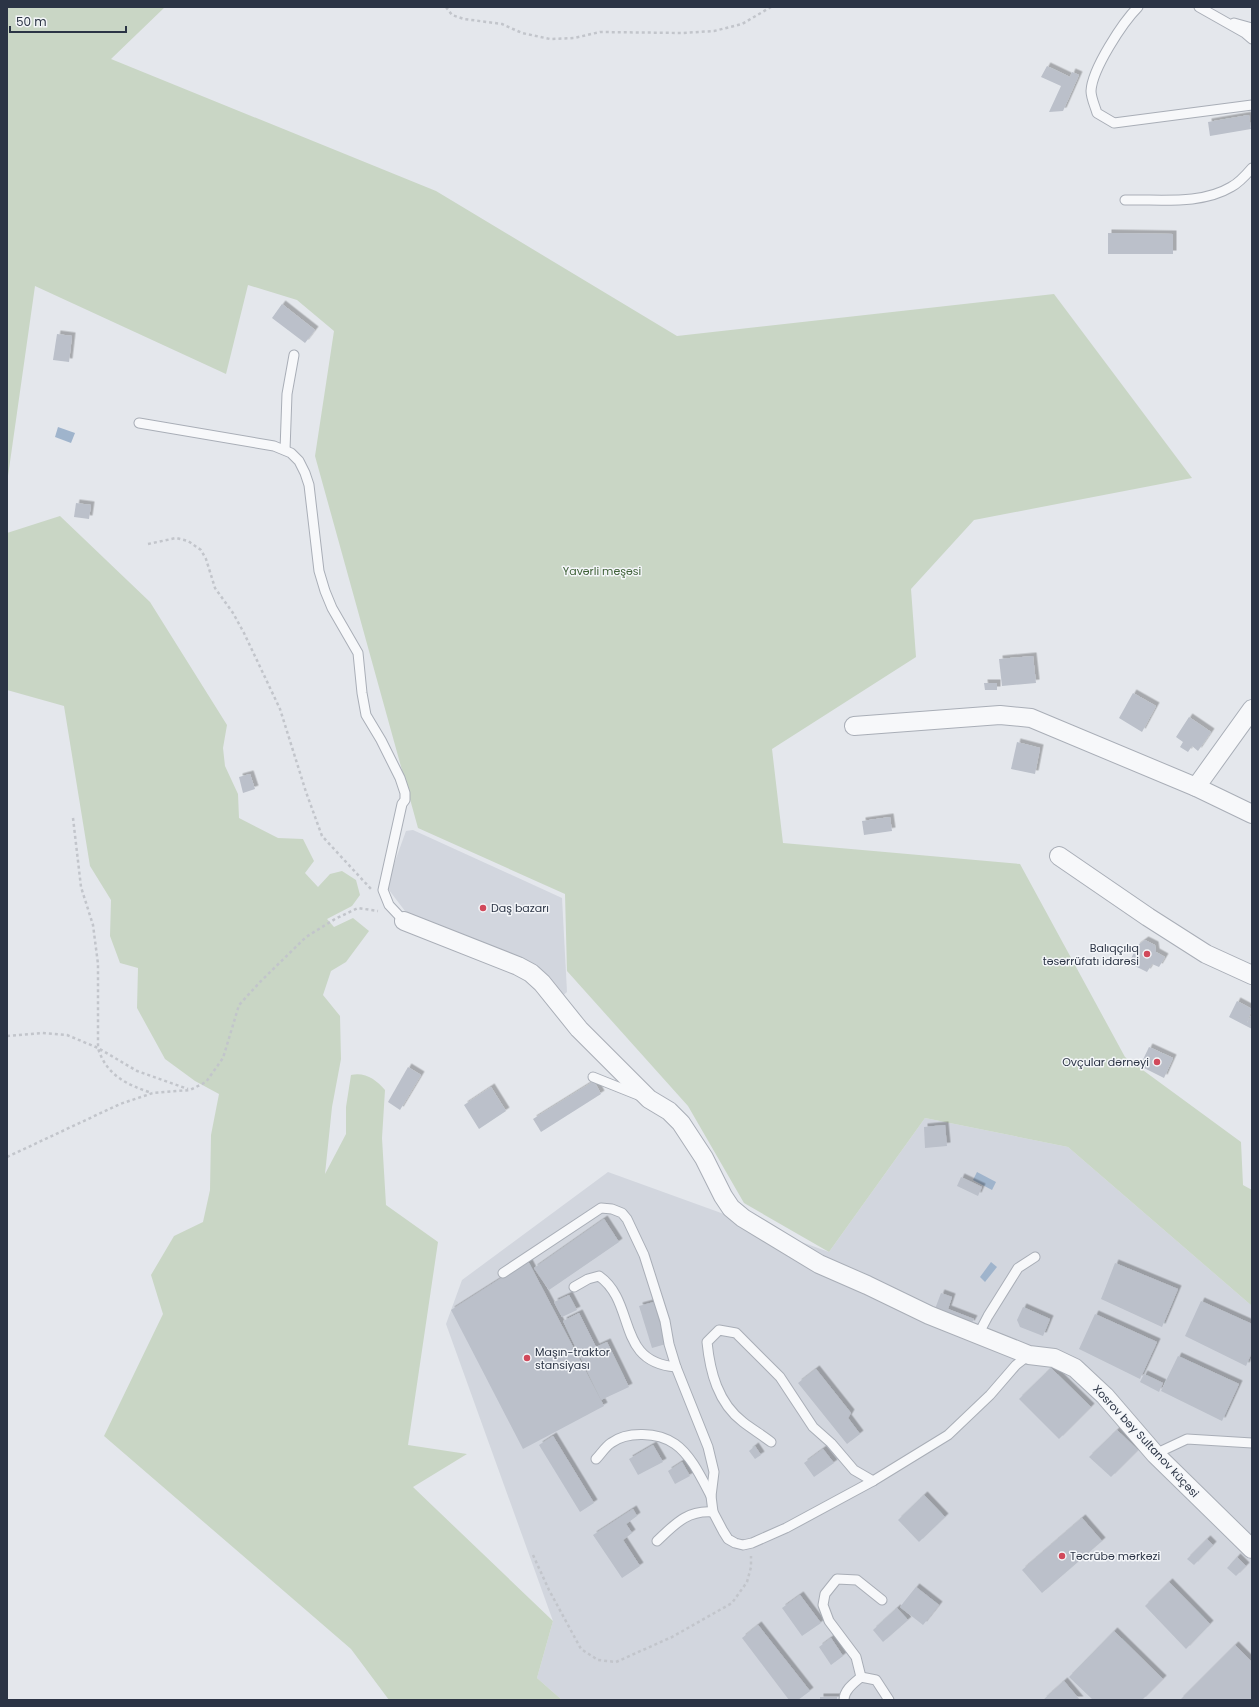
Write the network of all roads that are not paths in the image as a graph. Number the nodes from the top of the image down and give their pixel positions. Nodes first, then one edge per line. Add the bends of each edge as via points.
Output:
1 (1138, 7) edge
2 (1200, 7) edge
3 (1252, 28) edge
4 (1252, 39) edge
5 (1252, 105) edge
6 (1252, 168) edge
7 (1125, 200) dead end
8 (294, 355) dead end
9 (139, 423) dead end
10 (285, 450) junction
11 (1252, 709) edge
12 (854, 726) dead end
13 (1196, 787) junction
14 (1252, 814) edge
15 (1059, 856) dead end
16 (404, 921) joint
17 (1252, 975) edge
18 (593, 1077) dead end
19 (649, 1099) junction
20 (1035, 1257) dead end
21 (503, 1273) dead end
22 (574, 1287) dead end
23 (978, 1334) junction
24 (1029, 1354) junction
25 (676, 1367) junction
26 (771, 1442) dead end
27 (1252, 1443) edge
28 (1155, 1454) junction
29 (596, 1459) dead end
30 (873, 1481) junction
31 (711, 1496) junction
32 (713, 1512) junction
33 (657, 1541) dead end
34 (1252, 1549) edge
35 (882, 1600) dead end
36 (862, 1677) junction
37 (844, 1700) edge
38 (889, 1700) edge

1 - 5 lane via 1128,17 1104,56 1096,75 1091,92 1097,113 1114,123
2 - 3 lane via 1234,23
2 - 4 lane via 1245,32
6 - 7 lane via 1232,187 1215,195 1198,199
8 - 10 lane via 287,394
9 - 10 lane
10 - 16 lane via 299,461 305,473 309,486 319,571 325,591 358,653 366,715 400,778 405,793 383,890 389,905
11 - 13 street
12 - 13 street via 1000,715 1031,718
13 - 14 street
15 - 17 street via 1206,954
16 - 19 street, Xosrov bəy Sultanov küçəsi via 530,973 542,983 579,1029
18 - 19 lane
19 - 23 street, Xosrov bəy Sultanov küçəsi via 669,1110 688,1132 723,1196 731,1208 747,1222 819,1264 929,1315
20 - 23 lane via 1018,1268
21 - 25 lane via 602,1208 622,1213 644,1255 665,1321
22 - 25 lane via 599,1276 618,1300 630,1337 637,1349 650,1359
23 - 24 street, Xosrov bəy Sultanov küçəsi
24 - 28 street, Xosrov bəy Sultanov küçəsi via 1054,1358 1074,1368 1105,1396
24 - 30 lane via 948,1435
25 - 31 lane via 710,1453 714,1472
26 - 30 lane via 742,1421 726,1403 713,1379 707,1342 719,1330 736,1333 780,1377 813,1427 854,1470
27 - 28 lane via 1187,1439
28 - 34 street, Xosrov bəy Sultanov küçəsi
29 - 31 lane via 611,1443 624,1437 648,1434 664,1438 684,1453
30 - 32 lane via 786,1528 743,1545 728,1539
31 - 32 lane
32 - 33 lane via 700,1511 689,1515
35 - 36 lane via 857,1580 837,1579 826,1594 823,1605 829,1622 856,1657
36 - 37 lane via 851,1686 844,1695
36 - 38 lane via 876,1680

